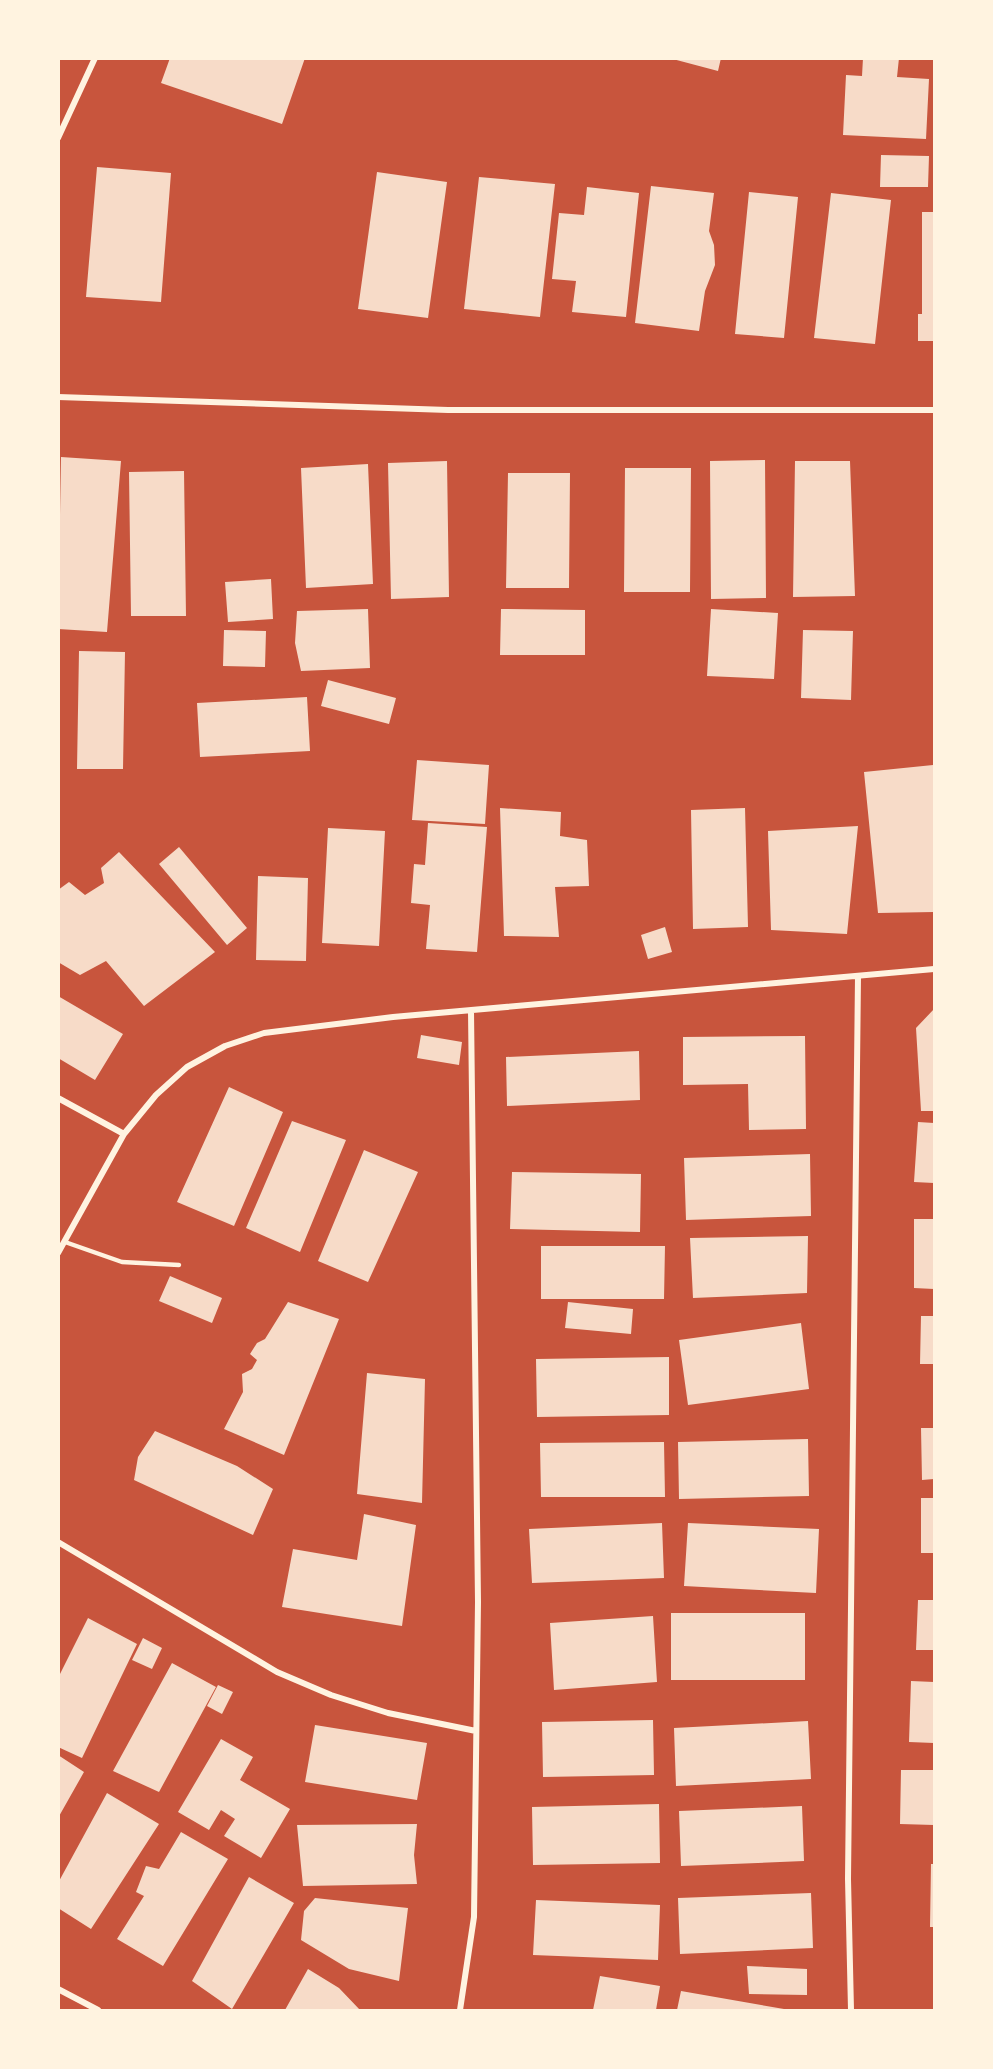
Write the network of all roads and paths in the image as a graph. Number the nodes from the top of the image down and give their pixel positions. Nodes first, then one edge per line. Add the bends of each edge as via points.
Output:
1 (95, 58) edge
2 (58, 138) edge
3 (58, 397) edge
4 (934, 410) edge
5 (934, 969) edge
6 (858, 977) junction
7 (471, 1011) junction
8 (58, 1098) edge
9 (124, 1134) junction
10 (65, 1242) junction
11 (58, 1253) edge
12 (179, 1265) dead end
13 (58, 1542) edge
14 (476, 1731) junction
15 (58, 1989) edge
16 (98, 2010) edge
17 (459, 2010) edge
18 (851, 2010) edge

1 - 2 street
3 - 4 street via 448,410
5 - 6 street
6 - 7 street
6 - 18 street via 848,1879
7 - 9 street via 299,1027 235,1043 187,1067 156,1095
7 - 14 street
8 - 9 street
9 - 10 street
10 - 11 street
10 - 12 lane via 122,1262
13 - 14 street via 277,1672 388,1713
14 - 17 street via 474,1917
15 - 16 street

